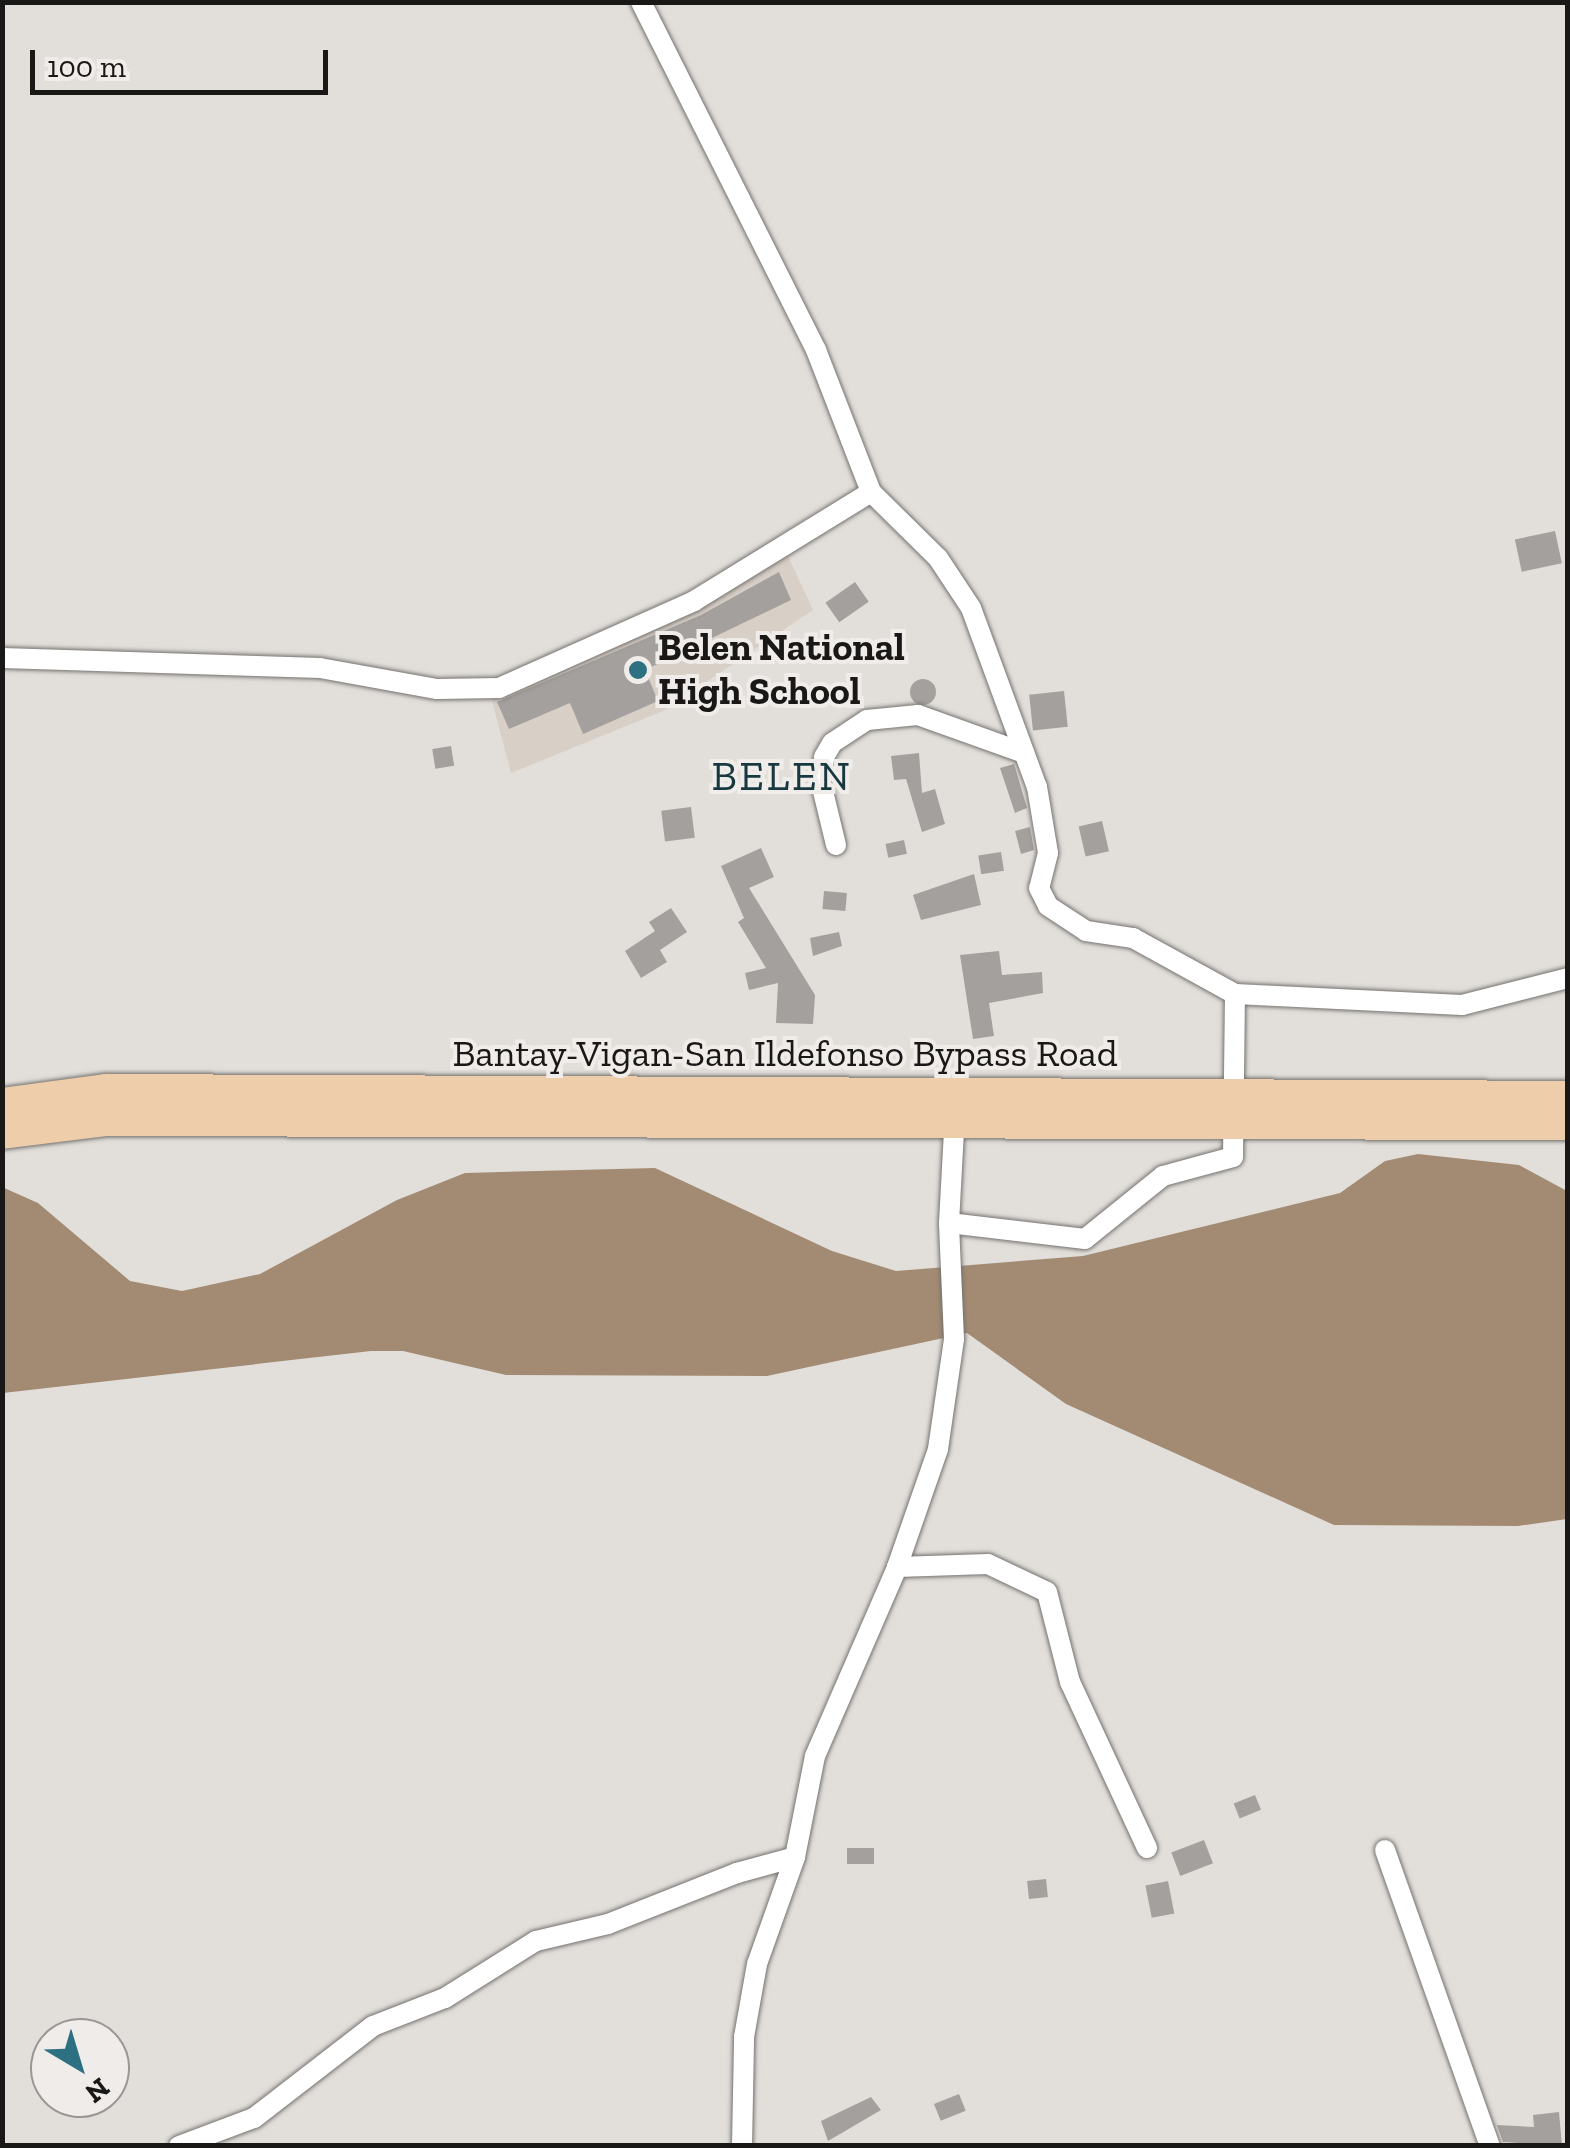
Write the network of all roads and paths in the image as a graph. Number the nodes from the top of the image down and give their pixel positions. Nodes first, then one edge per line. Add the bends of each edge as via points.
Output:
1 (641, 2) edge
2 (871, 492) junction
3 (2, 658) edge
4 (1024, 752) junction
5 (836, 845) dead end
6 (1568, 978) edge
7 (1236, 994) junction
8 (1568, 1096) edge
9 (2, 1104) edge
10 (956, 1107) junction
11 (1235, 1108) junction
12 (1568, 1124) edge
13 (2, 1133) edge
14 (949, 1223) junction
15 (897, 1568) junction
16 (1147, 1848) dead end
17 (1386, 1850) dead end
18 (795, 1857) junction
19 (178, 2146) edge
20 (742, 2146) edge
21 (1490, 2146) edge

1 - 2 street via 816,350
2 - 3 street via 694,601 500,688 438,689 320,668
2 - 4 street via 897,511 956,580
4 - 5 street via 918,716 867,720 824,756 821,784
4 - 7 street via 1044,814 1048,853 1040,888 1048,906 1086,932 1133,938
6 - 7 street via 1462,1005
7 - 11 street
8 - 11 main road, Bantay-Vigan-San Ildefonso Bypass Road
9 - 10 main road, Bantay-Vigan-San Ildefonso Bypass Road via 106,1090
10 - 11 main road, Bantay-Vigan-San Ildefonso Bypass Road
10 - 13 main road, Bantay-Vigan-San Ildefonso Bypass Road via 107,1120
10 - 14 street
11 - 12 main road, Bantay-Vigan-San Ildefonso Bypass Road
11 - 14 street via 1232,1157 1164,1176 1085,1239
14 - 15 street via 954,1339 938,1449
15 - 16 street via 988,1564 1047,1592 1070,1682
15 - 18 street via 838,1693 816,1756
17 - 21 street
18 - 19 street via 737,1872 608,1924 536,1942 445,1998 373,2026 254,2118
18 - 20 street via 757,1964 744,2036

